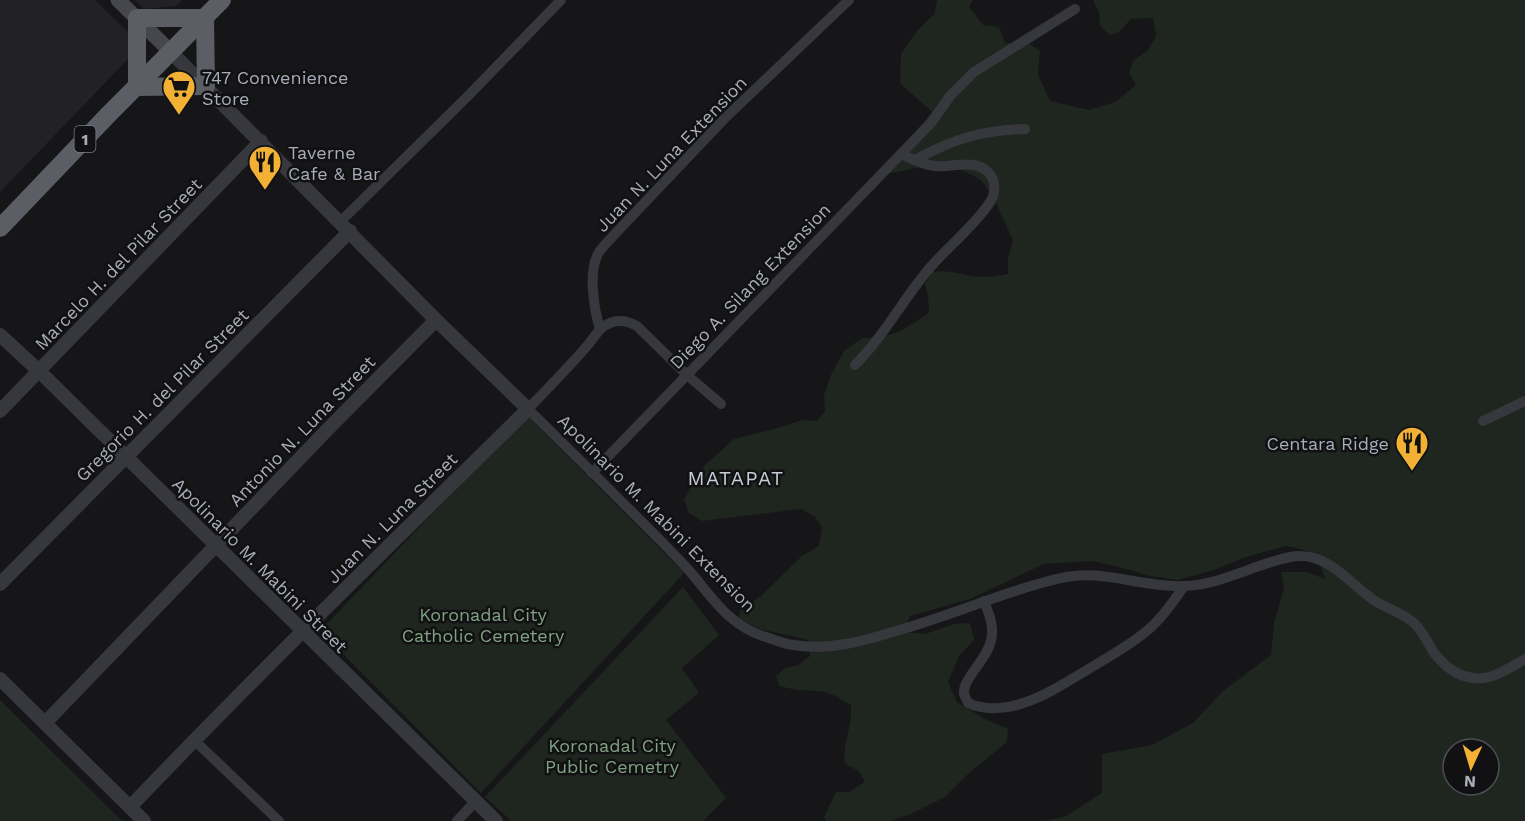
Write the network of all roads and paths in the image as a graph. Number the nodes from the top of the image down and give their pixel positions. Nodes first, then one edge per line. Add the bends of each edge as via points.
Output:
1 (117, 0) edge
2 (222, 0) edge
3 (561, 0) edge
4 (849, 0) edge
5 (1075, 9) dead end
6 (136, 18) junction
7 (205, 18) junction
8 (171, 52) junction
9 (206, 86) junction
10 (137, 87) junction
11 (1026, 129) dead end
12 (261, 141) junction
13 (901, 153) junction
14 (915, 160) junction
15 (345, 226) junction
16 (0, 228) edge
17 (436, 320) junction
18 (600, 329) junction
19 (0, 335) edge
20 (855, 365) dead end
21 (39, 371) junction
22 (687, 375) junction
23 (1525, 401) edge
24 (721, 404) dead end
25 (528, 408) junction
26 (0, 411) edge
27 (1484, 421) dead end
28 (125, 458) junction
29 (592, 472) junction
30 (216, 546) junction
31 (0, 585) edge
32 (1184, 586) junction
33 (984, 602) junction
34 (302, 631) junction
35 (1525, 659) edge
36 (0, 679) edge
37 (45, 723) junction
38 (194, 740) junction
39 (475, 802) junction
40 (130, 807) junction
41 (144, 821) edge
42 (279, 821) edge
43 (456, 821) edge
44 (496, 821) edge

1 - 6 main road
2 - 7 highway, 1
3 - 15 street
4 - 18 street, Juan N. Luna Extension via 724,119 600,251 594,264 593,289
5 - 13 street, Diego A. Silang Extension via 974,72
6 - 7 highway
6 - 8 main road
6 - 10 highway
7 - 8 highway, 1
7 - 9 highway
8 - 9 street, Apolinario M. Mabini Extension
8 - 10 highway, 1
9 - 10 highway
9 - 12 street, Apolinario M. Mabini Extension
10 - 16 highway, 1
11 - 14 street via 975,134
12 - 15 street, Apolinario M. Mabini Extension
12 - 21 street, Marcelo H. del Pilar Street
13 - 14 street
13 - 22 street, Diego A. Silang Extension
14 - 20 street via 944,167 981,166 994,182 993,196 929,269
15 - 17 street, Apolinario M. Mabini Extension
15 - 28 street, Gregorio H. del Pilar Street
17 - 25 street, Apolinario M. Mabini Extension
17 - 30 street, Antonio N. Luna Street
18 - 22 street via 609,323 628,321
18 - 25 street
19 - 21 street, Apolinario M. Mabini Street
21 - 26 street, Marcelo H. del Pilar Street
21 - 28 street, Apolinario M. Mabini Street
22 - 24 street
22 - 29 street, Diego A. Silang Extension
23 - 27 street
25 - 29 street, Apolinario M. Mabini Extension
25 - 34 street, Juan N. Luna Street
28 - 30 street, Apolinario M. Mabini Street
28 - 31 street, Gregorio H. del Pilar Street
29 - 33 street, Apolinario M. Mabini Extension via 691,572 720,607 739,625 762,636 794,646 828,646 867,640
30 - 34 street, Apolinario M. Mabini Street
30 - 37 street, Antonio N. Luna Street
32 - 33 street, Apolinario M. Mabini Extension via 1073,576
32 - 33 street via 1149,630 1114,654 1064,684 1026,702 1001,708 978,708 968,703 964,694 966,681 990,647 993,633
32 - 35 street, Apolinario M. Mabini Extension via 1307,556 1323,561 1378,603 1414,623 1450,670 1467,678 1482,679
34 - 38 street, Juan N. Luna Street
34 - 39 street, Apolinario M. Mabini Street
36 - 37 street
37 - 40 street
38 - 40 street, Juan N. Luna Street
38 - 42 street
39 - 43 street
39 - 44 street, Apolinario M. Mabini Street
40 - 41 street

